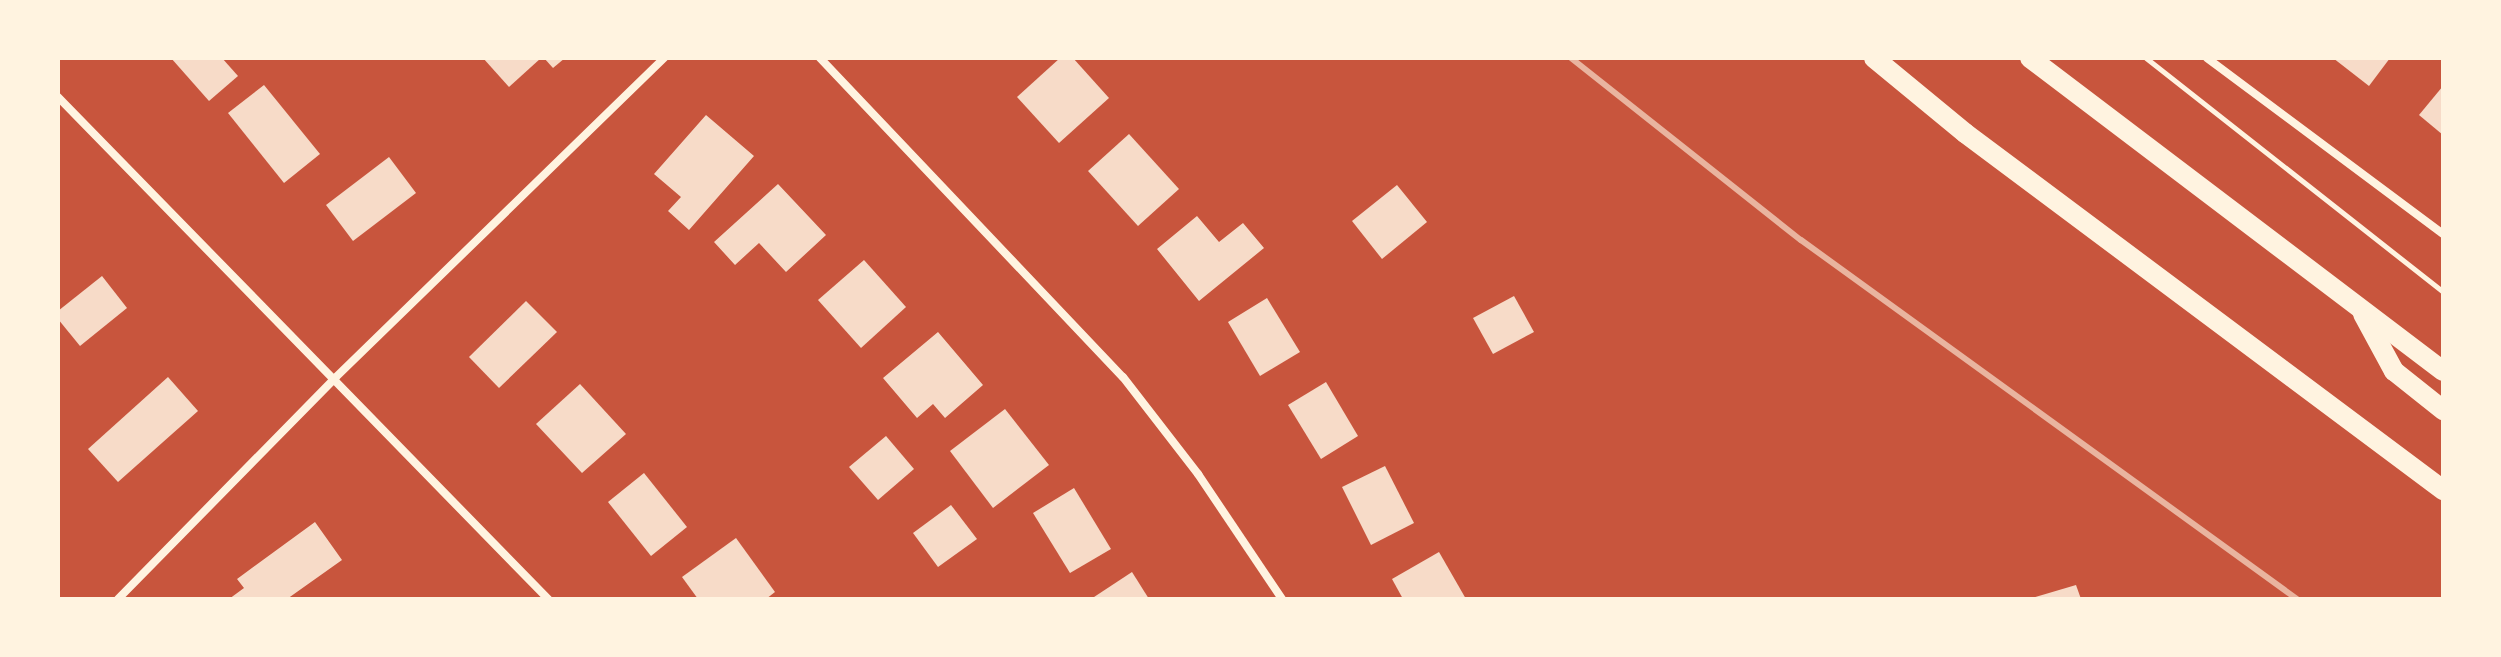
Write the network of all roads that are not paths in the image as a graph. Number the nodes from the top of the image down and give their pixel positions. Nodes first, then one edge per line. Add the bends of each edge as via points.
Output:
1 (664, 58) edge
2 (820, 58) edge
3 (1874, 58) edge
4 (2030, 58) edge
5 (2207, 58) edge
6 (58, 97) edge
7 (2443, 234) edge
8 (2360, 308) junction
9 (2443, 371) edge
10 (335, 378) junction
11 (2443, 410) edge
12 (2443, 490) edge
13 (118, 599) edge
14 (548, 599) edge
15 (1282, 599) edge

1 - 10 street
2 - 15 street via 1123,377 1198,474
3 - 12 main road via 1965,133
4 - 8 main road
5 - 7 street
6 - 10 street
8 - 9 main road
8 - 11 main road via 2394,371
10 - 13 street
10 - 14 street

